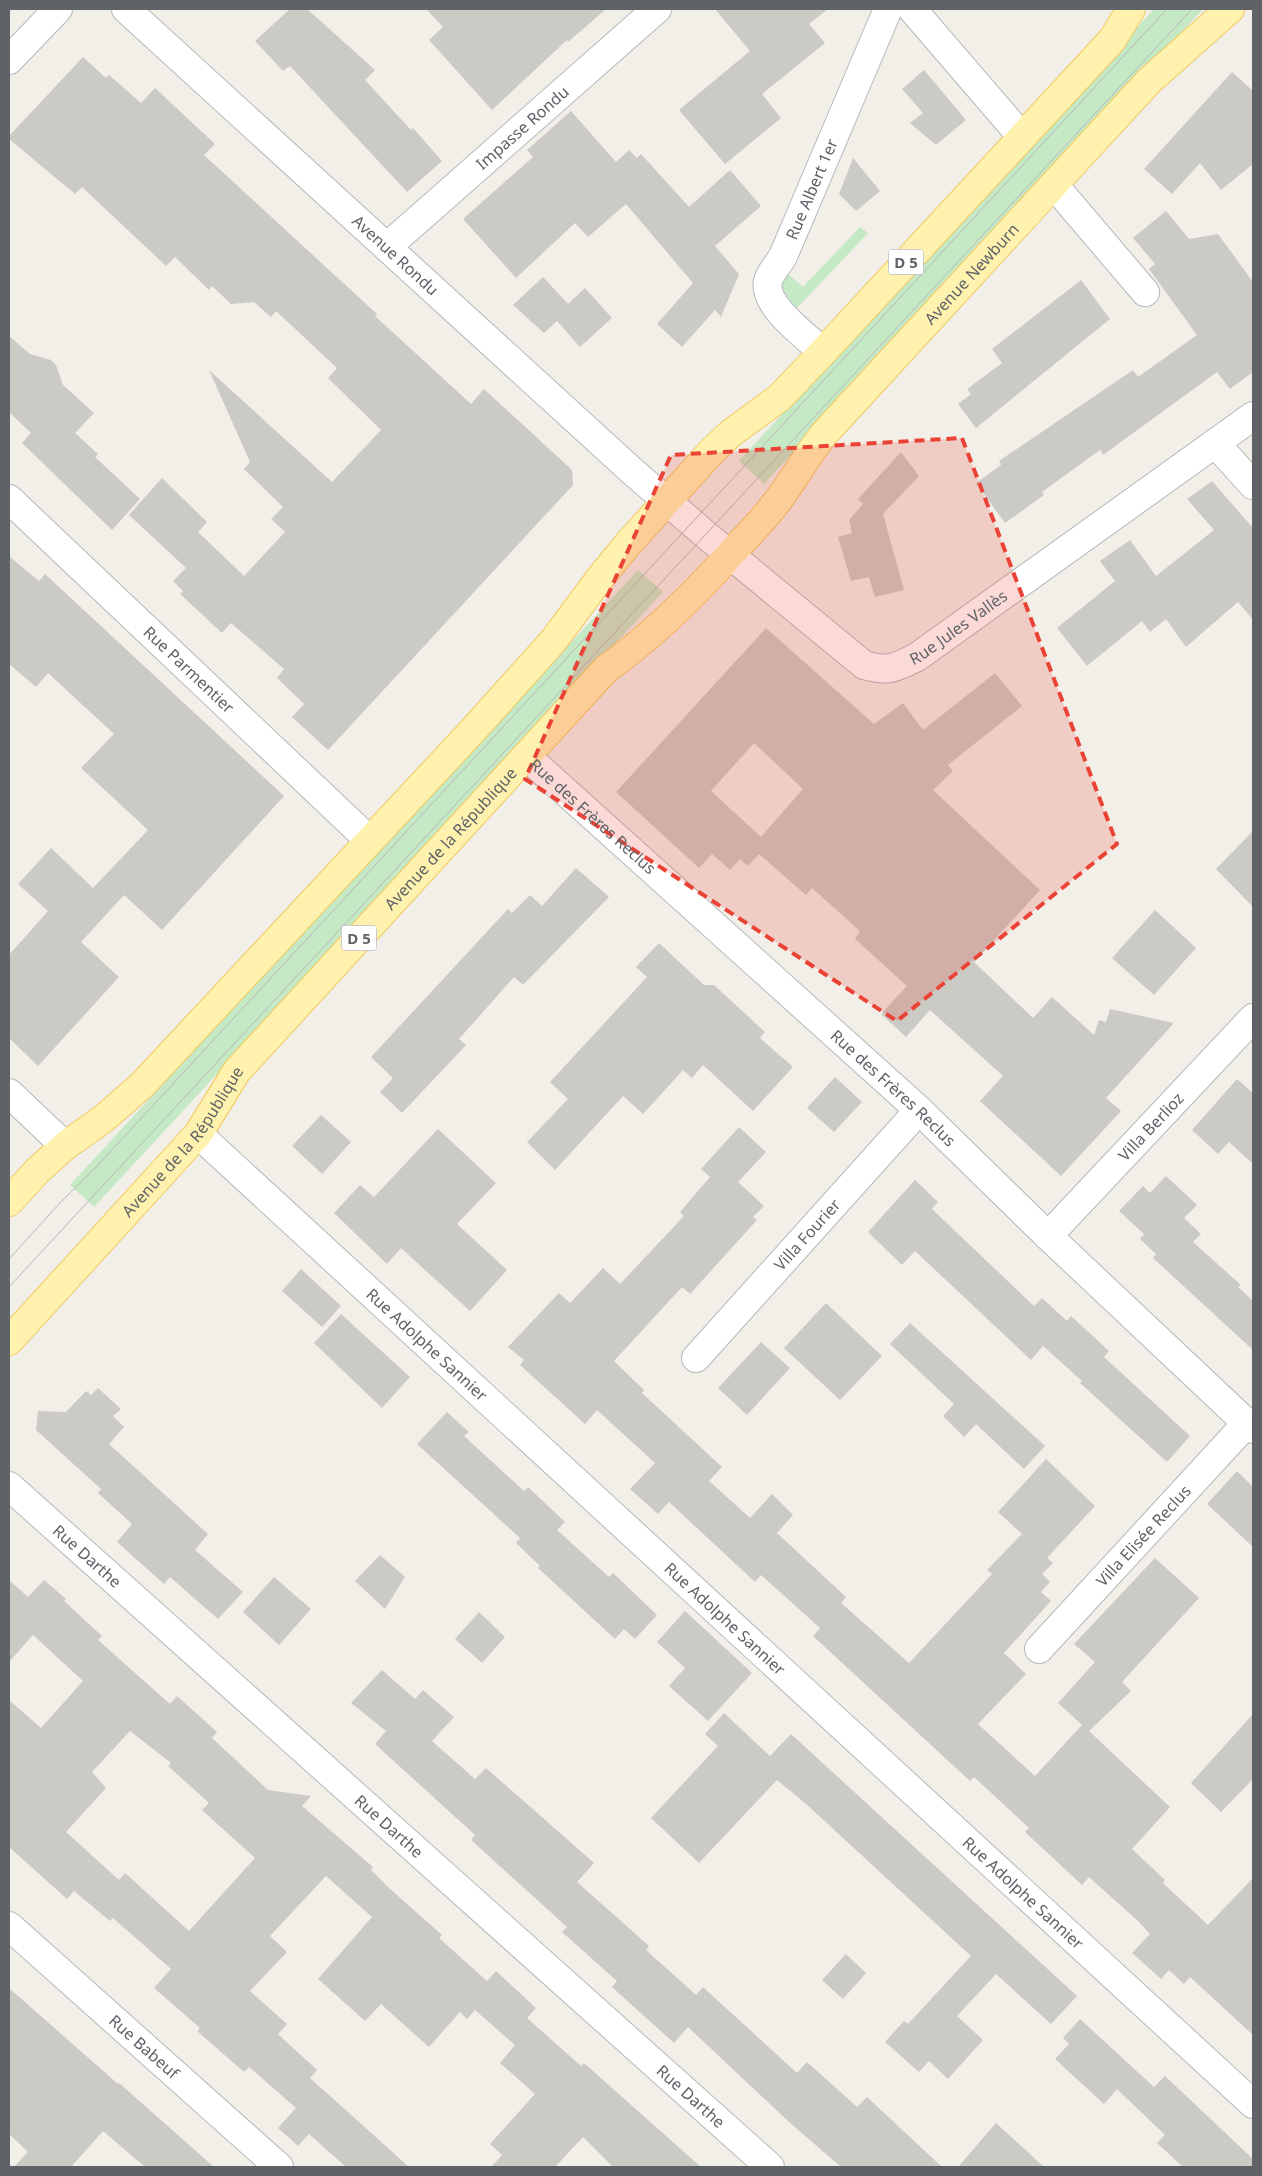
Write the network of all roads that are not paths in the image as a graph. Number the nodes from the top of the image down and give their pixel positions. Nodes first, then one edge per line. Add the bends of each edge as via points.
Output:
1 (58, 9) edge
2 (657, 9) edge
3 (888, 9) edge
4 (912, 9) edge
5 (1131, 9) edge
6 (1230, 9) edge
7 (141, 13) edge
8 (9, 60) edge
9 (1022, 137) junction
10 (1054, 185) junction
11 (388, 246) junction
12 (1144, 292) dead end
13 (823, 352) junction
14 (1253, 416) edge
15 (1215, 443) junction
16 (1253, 485) edge
17 (9, 499) edge
18 (667, 501) junction
19 (731, 554) junction
20 (526, 756) junction
21 (369, 840) junction
22 (1253, 1018) edge
23 (9, 1093) edge
24 (919, 1110) junction
25 (198, 1134) junction
26 (65, 1146) junction
27 (9, 1202) edge
28 (1048, 1236) junction
29 (9, 1340) edge
30 (696, 1358) dead end
31 (1250, 1426) edge
32 (9, 1486) edge
33 (1039, 1649) dead end
34 (9, 1926) edge
35 (1253, 2104) edge
36 (279, 2167) edge
37 (770, 2167) edge

1 - 8 street
2 - 11 street, Impasse Rondu
3 - 13 street, Rue Albert 1er via 784,254 768,280 772,304
4 - 9 street
5 - 9 main road, D 5 via 1112,40
6 - 10 main road, Avenue Newburn / D 5 via 1148,81
7 - 11 street, Avenue Rondu
9 - 13 main road, D 5
10 - 12 street
10 - 19 main road, Avenue Newburn / D 5 via 824,434 788,488
11 - 18 street, Avenue Rondu
13 - 18 main road, D 5 via 779,398 724,439
14 - 15 street, Rue Jules Vallès
15 - 16 street
15 - 19 street, Rue Jules Vallès via 917,657 896,668 878,669 864,665
17 - 21 street, Rue Parmentier
18 - 19 street, Rue Jules Vallès
18 - 21 main road, D 5 via 600,578 554,640
19 - 20 main road, Avenue de la République / D 5 via 664,623 606,669
20 - 24 street, Rue des Frères Reclus
20 - 25 main road, Avenue de la République / D 5 via 237,1071
21 - 26 main road, D 5 via 142,1085
22 - 28 street, Villa Berlioz
23 - 26 street
24 - 28 street, Rue des Frères Reclus
24 - 30 street, Villa Fourier
25 - 29 main road, Avenue de la République / D 5
25 - 35 street, Rue Adolphe Sannier
26 - 27 main road, D 5
28 - 31 street, Rue des Frères Reclus
31 - 33 street, Villa Elisée Reclus
32 - 37 street, Rue Darthe
34 - 36 street, Rue Babeuf

